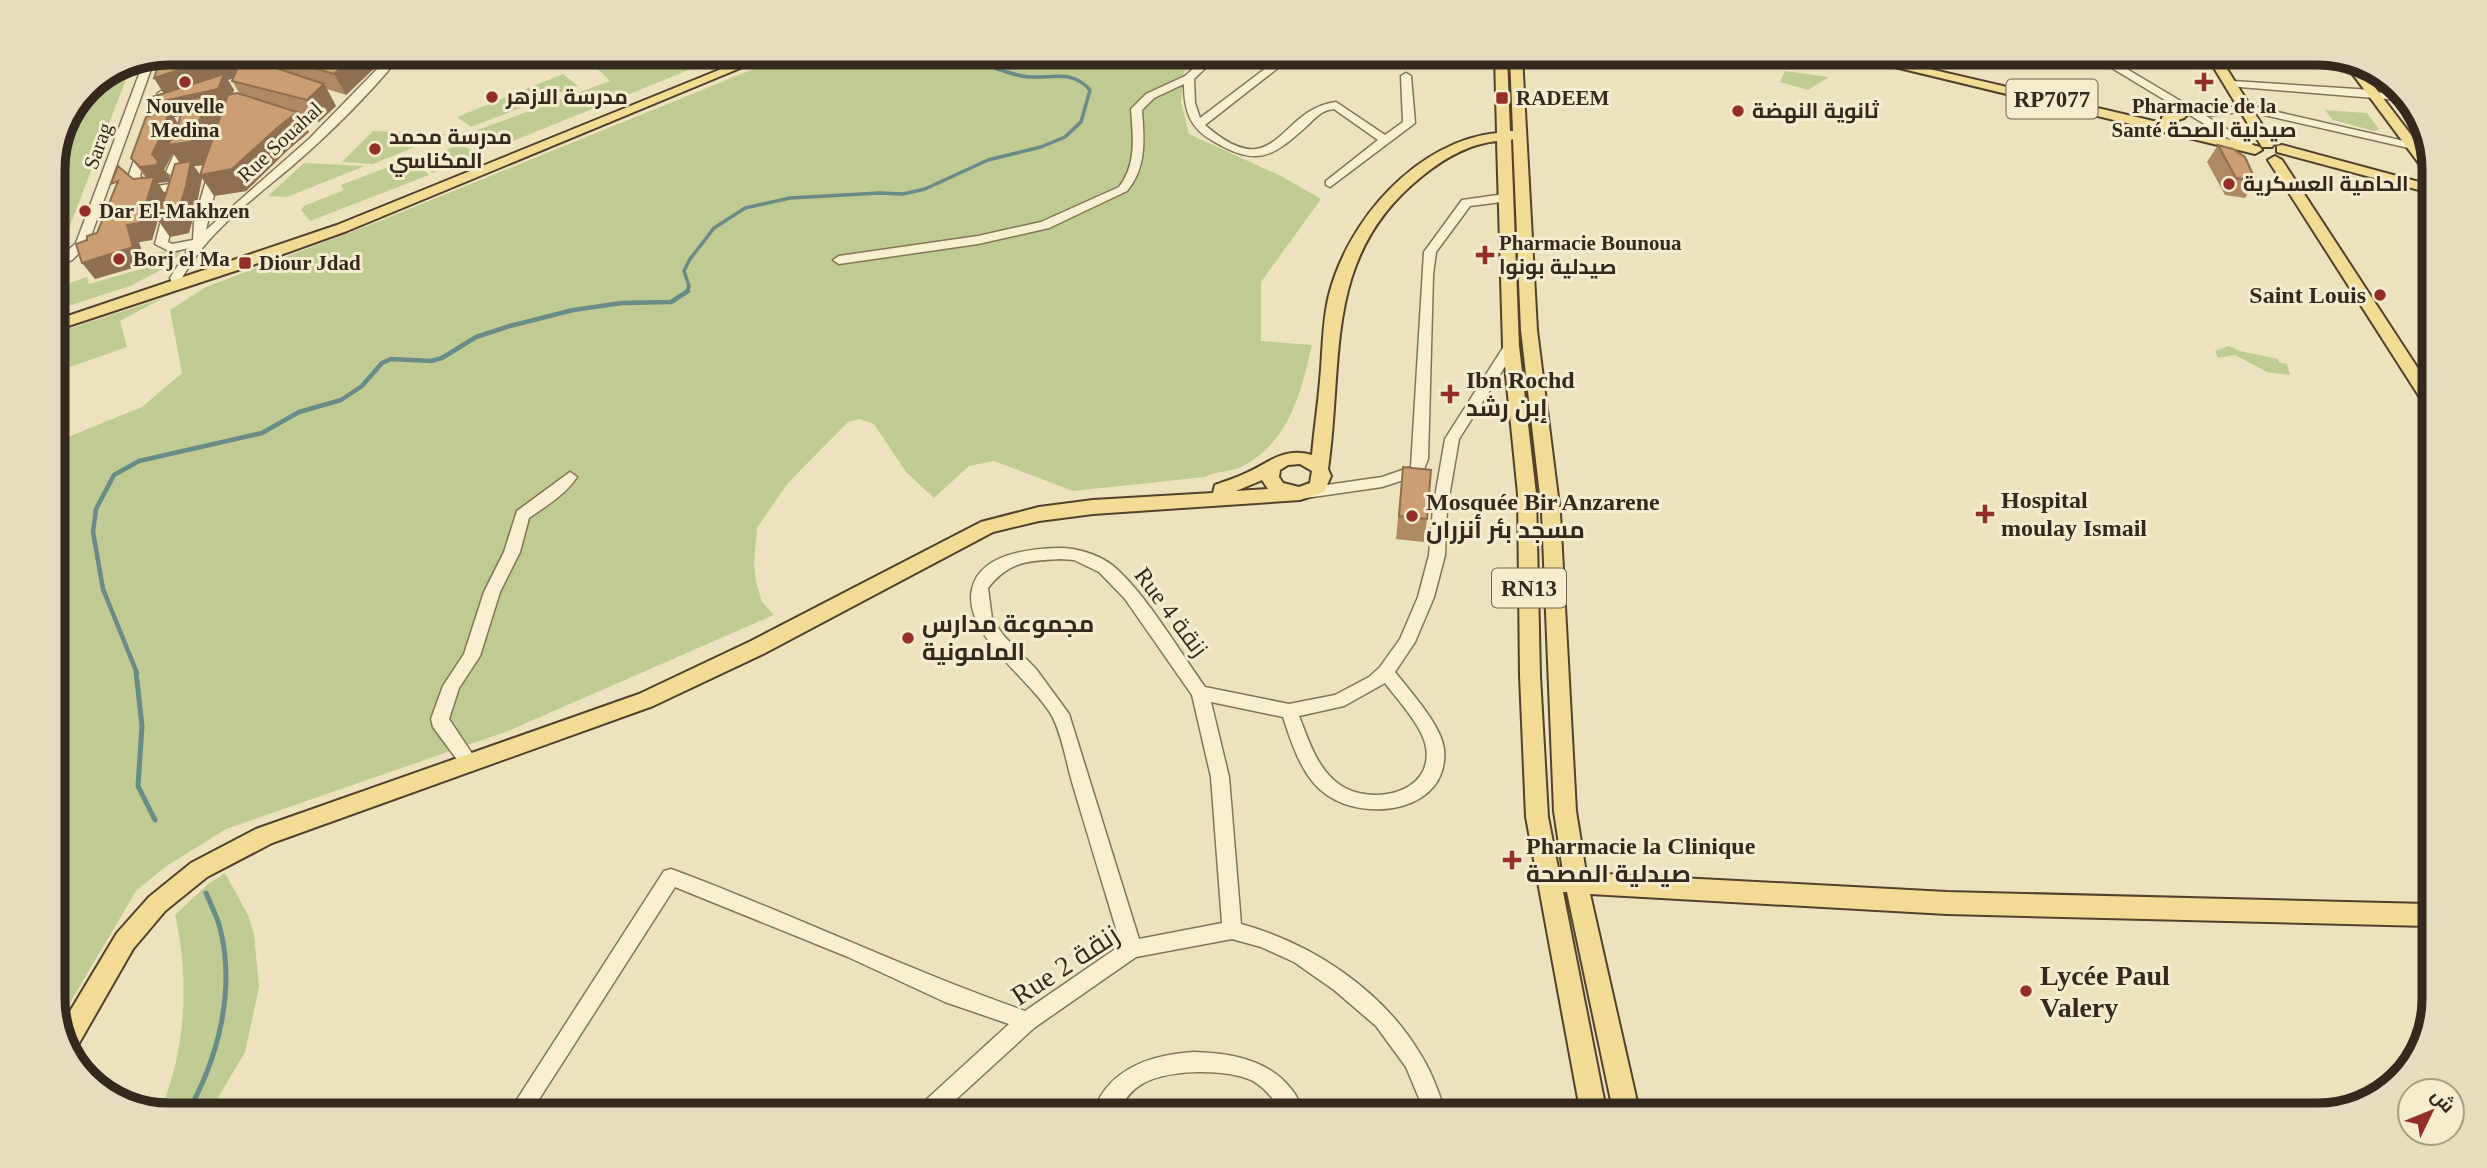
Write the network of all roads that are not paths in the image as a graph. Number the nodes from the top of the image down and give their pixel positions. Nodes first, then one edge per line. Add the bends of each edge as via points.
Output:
1 (387, 65) edge
2 (724, 65) edge
3 (741, 65) edge
4 (1203, 65) edge
5 (1277, 65) edge
6 (1502, 65) edge
7 (1515, 65) edge
8 (1896, 65) edge
9 (1922, 65) edge
10 (2113, 65) edge
11 (2219, 65) edge
12 (147, 67) edge
13 (2356, 72) edge
14 (1406, 76) dead end
15 (1189, 78) junction
16 (2232, 85) junction
17 (165, 86) edge
18 (2160, 92) junction
19 (2372, 95) junction
20 (2393, 97) edge
21 (337, 100) dead end
22 (1189, 102) junction
23 (349, 104) junction
24 (176, 105) edge
25 (2186, 108) junction
26 (2247, 108) junction
27 (1218, 109) junction
28 (157, 110) junction
29 (2204, 113) junction
30 (2167, 120) junction
31 (1197, 125) junction
32 (189, 127) edge
33 (1511, 135) junction
34 (2231, 136) junction
35 (1385, 140) junction
36 (2262, 145) junction
37 (2413, 146) junction
38 (2281, 156) junction
39 (2421, 157) edge
40 (218, 158) edge
41 (192, 176) junction
42 (1331, 183) dead end
43 (2422, 187) edge
44 (2422, 195) edge
45 (1505, 198) junction
46 (196, 247) junction
47 (65, 258) edge
48 (839, 260) dead end
49 (177, 281) junction
50 (65, 314) edge
51 (65, 322) edge
52 (1511, 346) junction
53 (2412, 373) junction
54 (2422, 375) edge
55 (2422, 388) edge
56 (1322, 425) junction
57 (1421, 433) junction
58 (1452, 439) junction
59 (1280, 461) junction
60 (1321, 470) junction
61 (570, 477) dead end
62 (1365, 483) junction
63 (1298, 494) junction
64 (1196, 498) junction
65 (1386, 672) junction
66 (1200, 694) junction
67 (1289, 711) junction
68 (470, 764) junction
69 (1549, 881) junction
70 (1576, 883) junction
71 (2422, 915) edge
72 (1233, 930) junction
73 (1132, 949) junction
74 (1027, 1021) junction
75 (70, 1033) edge
76 (525, 1103) edge
77 (937, 1103) edge
78 (1111, 1103) edge
79 (1288, 1103) edge
80 (1431, 1103) edge
81 (1592, 1103) edge
82 (1624, 1103) edge

1 - 23 street, Rue Souahal
2 - 49 main road
3 - 49 main road via 367,218
4 - 15 street
5 - 27 street
6 - 33 main road, RN13
7 - 33 main road, RN13
8 - 36 main road, RP7077
9 - 30 main road, RP7077
10 - 18 street
11 - 16 main road
12 - 47 street, Sarag via 82,244
13 - 19 main road
14 - 35 street via 1409,123
15 - 22 street
15 - 48 street via 1150,96 1136,109 1138,154 1132,179 1124,189 1045,225 978,240
16 - 19 street
16 - 26 main road
17 - 28 street
18 - 25 street
18 - 29 street
19 - 20 street
19 - 37 main road
21 - 23 street
22 - 27 street
22 - 31 street
23 - 46 street, Rue Souahal via 317,128
24 - 28 street
25 - 30 main road
25 - 34 street
26 - 29 street
26 - 36 main road
26 - 37 street
27 - 31 street
28 - 41 street via 155,128 134,177 148,191
29 - 36 street
30 - 34 main road, RP7077
31 - 35 street via 1240,150 1259,153 1321,107 1331,105
32 - 41 street via 172,172
33 - 45 main road, RN13
33 - 56 main road via 1461,144 1425,165 1386,206 1351,258 1339,287
33 - 70 main road, RN13 via 1529,330 1545,443 1564,811
34 - 36 main road, RP7077
35 - 42 street
36 - 38 main road, RP7077 via 2260,155
37 - 39 main road
38 - 43 main road, RP7077
38 - 44 main road, RP7077
38 - 53 main road
40 - 41 street
41 - 46 street via 200,222
41 - 46 street via 161,244
45 - 52 main road, RN13
45 - 57 street via 1466,203 1430,252
46 - 49 street
49 - 50 main road
49 - 51 main road
52 - 58 street
52 - 69 main road, RN13 via 1527,494 1537,817
53 - 54 street
53 - 55 main road
56 - 59 main road
56 - 60 main road
57 - 58 street
57 - 62 street via 1417,470
58 - 65 street via 1437,555 1426,597 1407,642
59 - 60 main road via 1300,458
59 - 63 main road via 1270,473 1272,484
59 - 64 main road via 1242,483
60 - 62 street
60 - 63 main road via 1321,482
61 - 68 street via 522,515 472,656 451,686 440,719
62 - 63 street
63 - 64 main road
64 - 68 main road via 1062,510 988,527 699,676 616,712
65 - 67 street via 1338,701
65 - 67 street via 1435,748 1428,781 1406,799 1360,802 1334,791 1307,761
66 - 67 street
66 - 72 street, Rue 4 زنقة via 1220,777
66 - 73 street, Rue 4 زنقة via 1117,578 1090,561 1060,553 1020,556 994,569 979,587 984,620 1060,714
68 - 75 main road via 264,836 199,870 157,904 125,941
69 - 70 main road
69 - 81 main road, RN13
70 - 71 main road via 1947,903
70 - 82 main road, RN13
72 - 73 street, Rue 2 زنقة
72 - 80 street, Rue 2 زنقة via 1301,956 1383,1019 1413,1060
73 - 74 street, Rue 2 زنقة
74 - 76 street via 952,995 671,877
74 - 77 street, Rue 2 زنقة
78 - 79 street via 1130,1079 1153,1066 1186,1062 1256,1072

